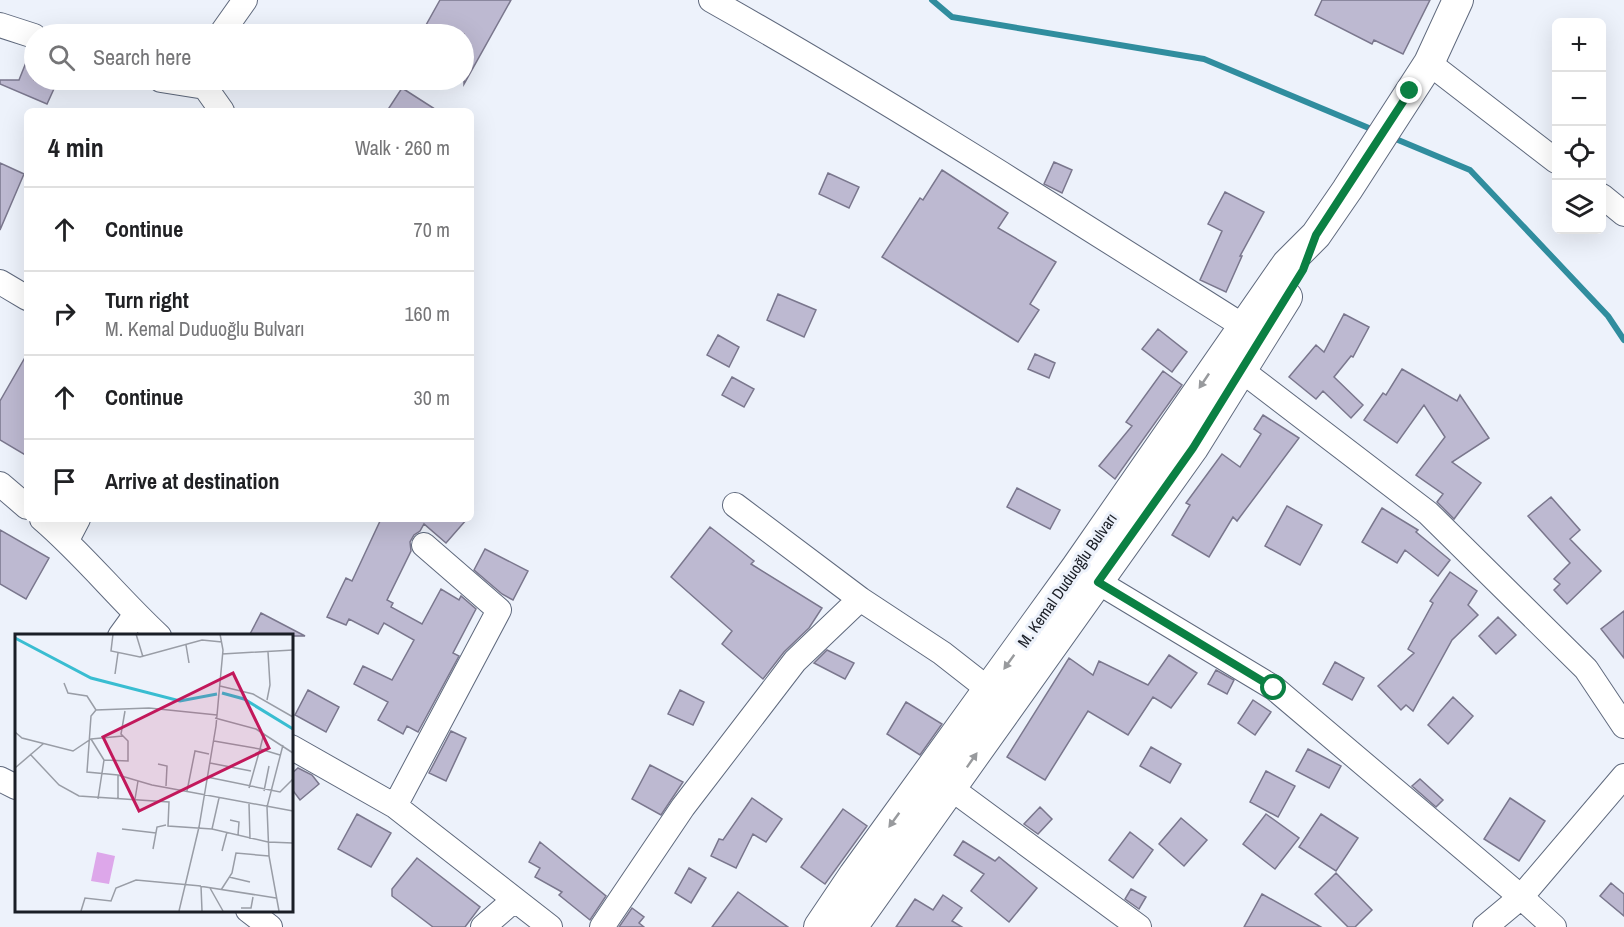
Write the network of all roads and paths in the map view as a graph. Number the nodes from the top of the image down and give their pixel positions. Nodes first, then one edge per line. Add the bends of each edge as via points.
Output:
1 (245, 0) edge
2 (711, 0) edge
3 (1458, 0) edge
4 (228, 24) edge
5 (0, 25) edge
6 (24, 33) edge
7 (1429, 63) junction
8 (209, 90) edge
9 (220, 108) edge
10 (1552, 157) edge
11 (1606, 199) edge
12 (1624, 214) edge
13 (0, 282) edge
14 (24, 296) edge
15 (1252, 332) junction
16 (1231, 363) junction
17 (0, 484) edge
18 (24, 504) edge
19 (735, 505) dead end
20 (46, 522) edge
21 (76, 522) edge
22 (67, 540) junction
23 (424, 545) dead end
24 (1098, 582) junction
25 (860, 599) junction
26 (136, 614) junction
27 (121, 634) edge
28 (157, 634) edge
29 (988, 689) junction
30 (1624, 726) edge
31 (292, 748) edge
32 (1624, 776) edge
33 (952, 789) junction
34 (395, 806) junction
35 (1521, 897) junction
36 (514, 900) junction
37 (251, 912) edge
38 (858, 925) edge
39 (270, 927) edge
40 (483, 927) edge
41 (550, 927) edge
42 (602, 927) edge
43 (819, 927) edge
44 (1138, 927) edge
45 (1485, 927) edge
46 (1554, 927) edge

1 - 4 street
2 - 15 street via 998,171
3 - 7 street, M. Kemal Duduoğlu Bulvarı
5 - 6 street
7 - 10 street
7 - 15 street, M. Kemal Duduoğlu Bulvarı via 1316,235 1303,270
8 - 9 street
11 - 12 street
13 - 14 street
15 - 16 street, M. Kemal Duduoğlu Bulvarı
16 - 24 street, M. Kemal Duduoğlu Bulvarı via 1193,448
16 -> 29 street, M. Kemal Duduoğlu Bulvarı
16 - 30 street via 1428,513 1586,669
17 - 18 street
19 - 25 street
20 - 22 street
21 - 22 street
22 - 26 street
23 - 34 street via 499,610
33 -> 24 street, M. Kemal Duduoğlu Bulvarı
24 - 35 street via 1274,688
25 - 29 street
25 - 42 street via 795,661 683,807
26 - 27 street
26 - 28 street
29 -> 43 street, M. Kemal Duduoğlu Bulvarı
31 - 34 street
32 - 35 street
33 - 38 street, M. Kemal Duduoğlu Bulvarı
33 - 44 street
34 - 36 street
35 - 45 street
35 - 46 street
36 - 40 street
36 - 41 street
37 - 39 street

